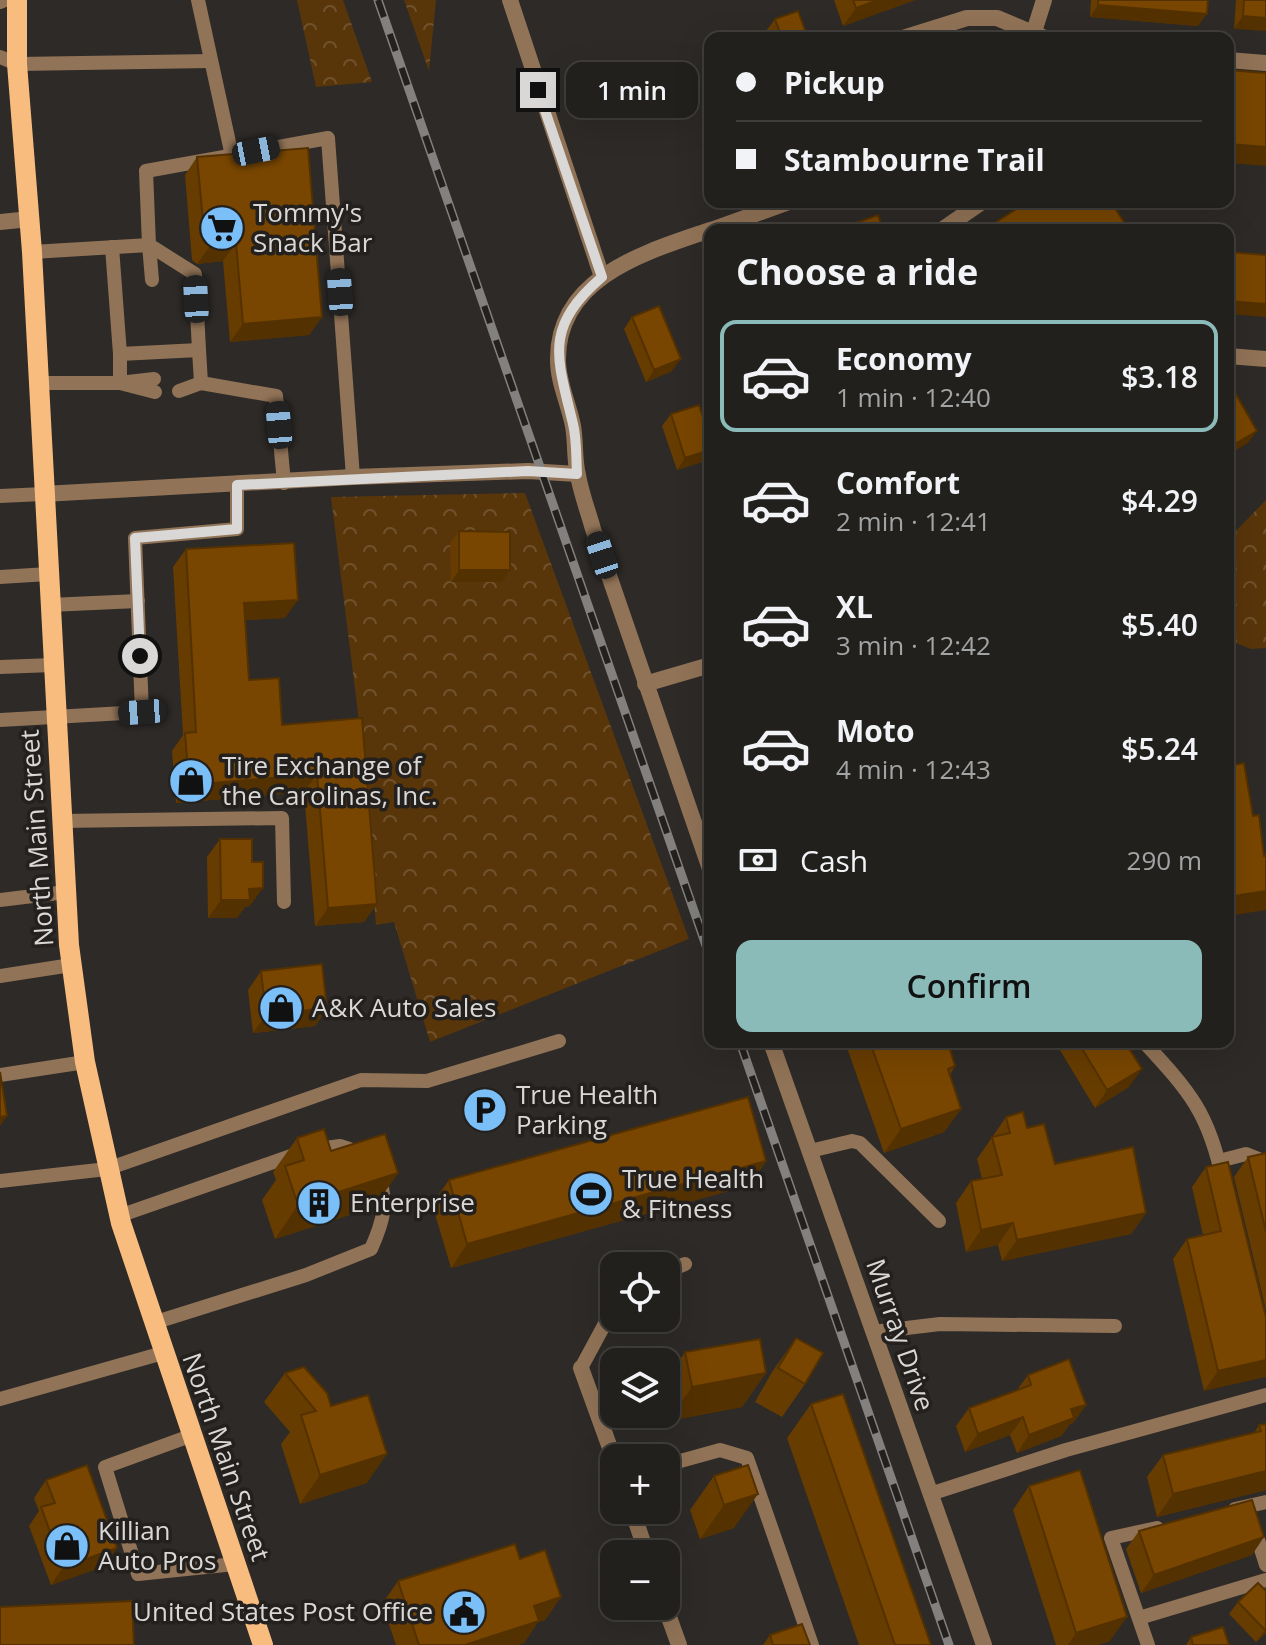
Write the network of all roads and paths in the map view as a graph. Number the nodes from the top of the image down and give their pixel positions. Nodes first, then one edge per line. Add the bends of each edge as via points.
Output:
1 (17, 0) edge
2 (198, 0) edge
3 (510, 0) edge
4 (1044, 0) edge
5 (922, 32) edge
6 (1026, 32) edge
7 (1038, 32) edge
8 (8, 60) edge
9 (1234, 60) edge
10 (211, 61) junction
11 (1266, 63) edge
12 (232, 156) junction
13 (772, 208) edge
14 (973, 208) edge
15 (30, 219) junction
16 (0, 222) edge
17 (728, 224) edge
18 (950, 224) edge
19 (704, 232) edge
20 (149, 245) junction
21 (112, 247) junction
22 (32, 252) junction
23 (602, 277) junction
24 (152, 280) dead end
25 (156, 334) dead end
26 (199, 350) junction
27 (157, 352) junction
28 (120, 354) junction
29 (1234, 356) edge
30 (1266, 359) edge
31 (38, 383) junction
32 (120, 383) junction
33 (201, 383) junction
34 (154, 385) dead end
35 (180, 385) dead end
36 (577, 474) junction
37 (353, 477) junction
38 (284, 483) junction
39 (237, 485) junction
40 (43, 494) junction
41 (0, 496) edge
42 (48, 574) junction
43 (0, 577) edge
44 (138, 601) junction
45 (49, 605) junction
46 (53, 665) junction
47 (0, 667) edge
48 (704, 667) edge
49 (645, 684) junction
50 (55, 717) junction
51 (0, 720) edge
52 (61, 821) junction
53 (704, 852) edge
54 (66, 892) junction
55 (0, 900) edge
56 (284, 902) dead end
57 (71, 965) junction
58 (0, 976) edge
59 (559, 1041) dead end
60 (773, 1048) edge
61 (1149, 1048) edge
62 (85, 1062) junction
63 (0, 1075) edge
64 (810, 1151) junction
65 (1219, 1161) junction
66 (1266, 1162) edge
67 (107, 1169) junction
68 (0, 1181) edge
69 (1227, 1196) edge
70 (119, 1216) junction
71 (939, 1221) dead end
72 (685, 1264) dead end
73 (680, 1266) edge
74 (153, 1323) junction
75 (1115, 1326) dead end
76 (600, 1332) edge
77 (873, 1332) junction
78 (163, 1353) junction
79 (581, 1368) joint
80 (1266, 1395) edge
81 (0, 1399) edge
82 (190, 1436) junction
83 (609, 1444) edge
84 (680, 1461) edge
85 (930, 1494) junction
86 (1266, 1502) edge
87 (1247, 1506) junction
88 (1217, 1513) edge
89 (1172, 1524) edge
90 (235, 1564) junction
91 (1266, 1565) edge
92 (1266, 1580) edge
93 (1139, 1618) junction
94 (670, 1620) edge
95 (263, 1645) edge
96 (679, 1645) edge
97 (812, 1645) edge
98 (984, 1645) edge
99 (1148, 1645) edge

1 - 8 main road, North Main Street
2 - 10 lane
3 - 23 street
4 - 7 street
5 - 6 street via 967,18 997,18
8 - 10 lane
8 - 15 main road, North Main Street
9 - 11 street
10 - 12 lane
12 - 20 lane via 146,171
12 - 37 lane via 328,138
13 - 17 street
14 - 18 street
15 - 16 street
15 - 22 main road, North Main Street
19 - 23 street via 650,250
20 - 21 lane
20 - 24 lane
20 - 26 lane via 195,274
21 - 22 lane
21 - 28 lane
22 - 31 main road, North Main Street
23 - 36 street via 568,316 558,345
25 - 27 lane
26 - 27 lane
26 - 33 lane
27 - 28 lane
28 - 32 lane
29 - 30 street
31 - 32 lane
31 - 40 main road, North Main Street
32 - 34 lane
33 - 35 lane
33 - 38 lane via 276,396
36 - 37 street
36 - 49 street
37 - 38 street
38 - 39 street
39 - 40 street
39 - 44 lane via 237,529 135,538
40 - 41 lane
40 - 42 main road, North Main Street
42 - 43 lane
42 - 45 main road, North Main Street
44 - 45 lane
44 - 50 lane via 142,712
45 - 46 main road, North Main Street
46 - 47 lane
46 - 50 main road, North Main Street
48 - 49 street
49 - 53 street
50 - 51 lane
50 - 52 main road, North Main Street
52 - 54 main road, North Main Street
52 - 56 lane via 282,818
54 - 55 lane
54 - 57 main road, North Main Street
57 - 58 lane
57 - 62 main road, North Main Street
59 - 67 lane via 427,1081 361,1080
60 - 64 street, Murray Drive
61 - 65 lane via 1186,1088 1213,1134
62 - 63 lane
62 - 67 main road, North Main Street
64 - 71 lane via 860,1143
64 - 77 street, Murray Drive
65 - 66 lane via 1246,1154
65 - 69 lane
67 - 68 lane
67 - 70 main road, North Main Street
70 - 74 main road, North Main Street
70 - 74 lane via 293,1155 340,1146 360,1153 376,1168 385,1194 371,1249
72 - 73 lane
74 - 78 main road, North Main Street
75 - 77 lane via 940,1324
76 - 79 lane
77 - 85 street, Murray Drive
78 - 81 lane
78 - 82 main road, North Main Street
79 - 83 street
80 - 85 lane
82 - 90 main road, North Main Street
82 - 90 lane via 105,1467 138,1574
84 - 97 lane via 720,1450 747,1458
85 - 98 street, Murray Drive
86 - 87 lane
87 - 88 lane
87 - 91 lane
89 - 93 lane via 1111,1538
90 - 95 main road, North Main Street
92 - 93 lane
93 - 99 lane
94 - 96 street

